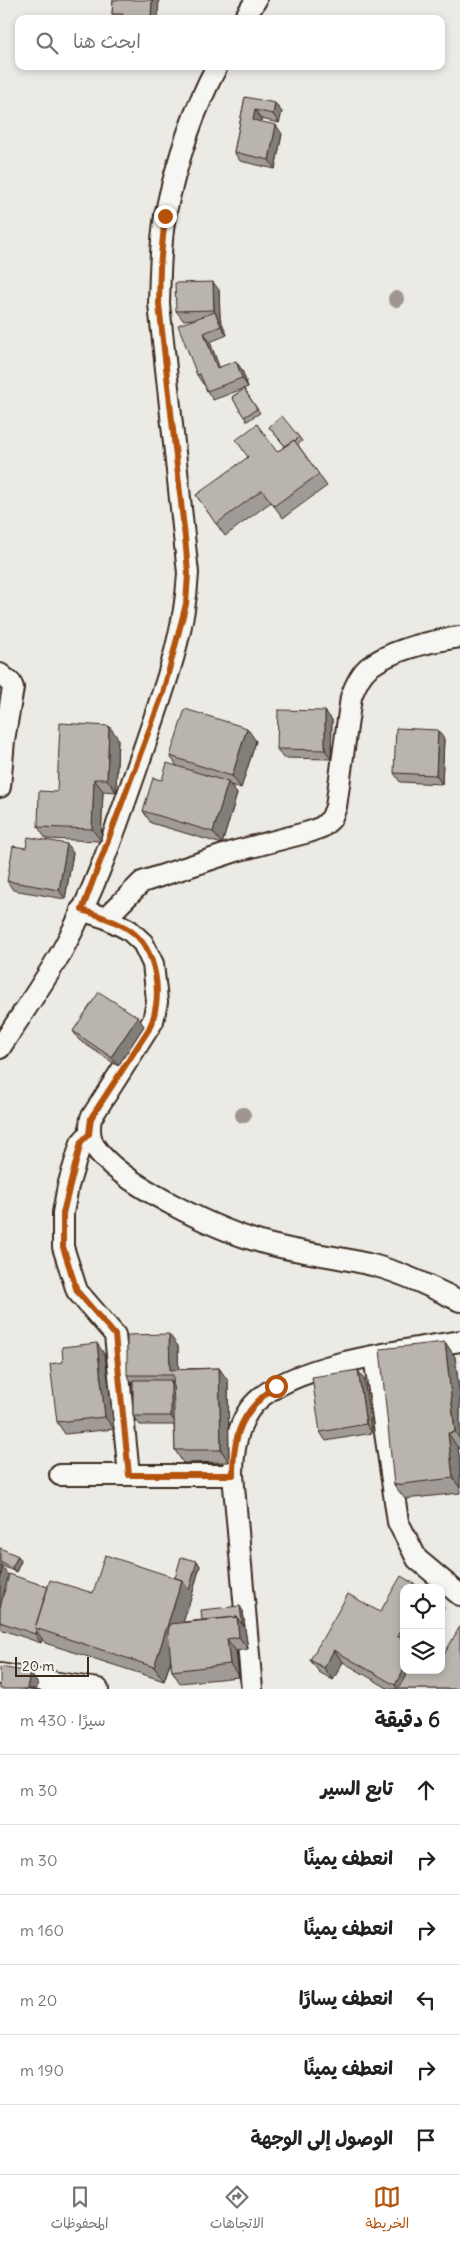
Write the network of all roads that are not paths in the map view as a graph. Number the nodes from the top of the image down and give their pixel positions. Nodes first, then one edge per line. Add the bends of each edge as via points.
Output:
1 (215, 70) edge
2 (460, 637) edge
3 (0, 674) edge
4 (0, 787) edge
5 (82, 910) junction
6 (106, 918) junction
7 (2, 1037) edge
8 (89, 1134) junction
9 (460, 1301) edge
10 (460, 1341) edge
11 (374, 1356) junction
12 (60, 1475) dead end
13 (129, 1475) junction
14 (233, 1475) junction
15 (460, 1595) edge
16 (0, 1674) edge
17 (46, 1685) edge
18 (98, 1689) edge
19 (252, 1689) edge

1 - 5 street via 192,116 165,216 160,267 159,304 188,574 186,604 163,693
2 - 6 street via 395,653 368,668 356,683 351,696 336,807 331,819 302,834 236,851 142,882
3 - 4 street via 13,688
5 - 6 street
5 - 7 street via 63,948
6 - 8 street via 129,930 143,943 152,964 157,1002 149,1029 91,1118
8 - 9 street via 94,1146 118,1170 153,1194 203,1220 255,1241 377,1266 405,1275
8 - 13 street via 81,1142 68,1186 63,1213 63,1247 77,1291 115,1335
10 - 11 street
11 - 14 street via 319,1370 276,1386 265,1394 243,1420 233,1450
11 - 15 street via 398,1522 417,1559
12 - 13 street
13 - 14 street
14 - 19 street
16 - 17 street
17 - 18 street

